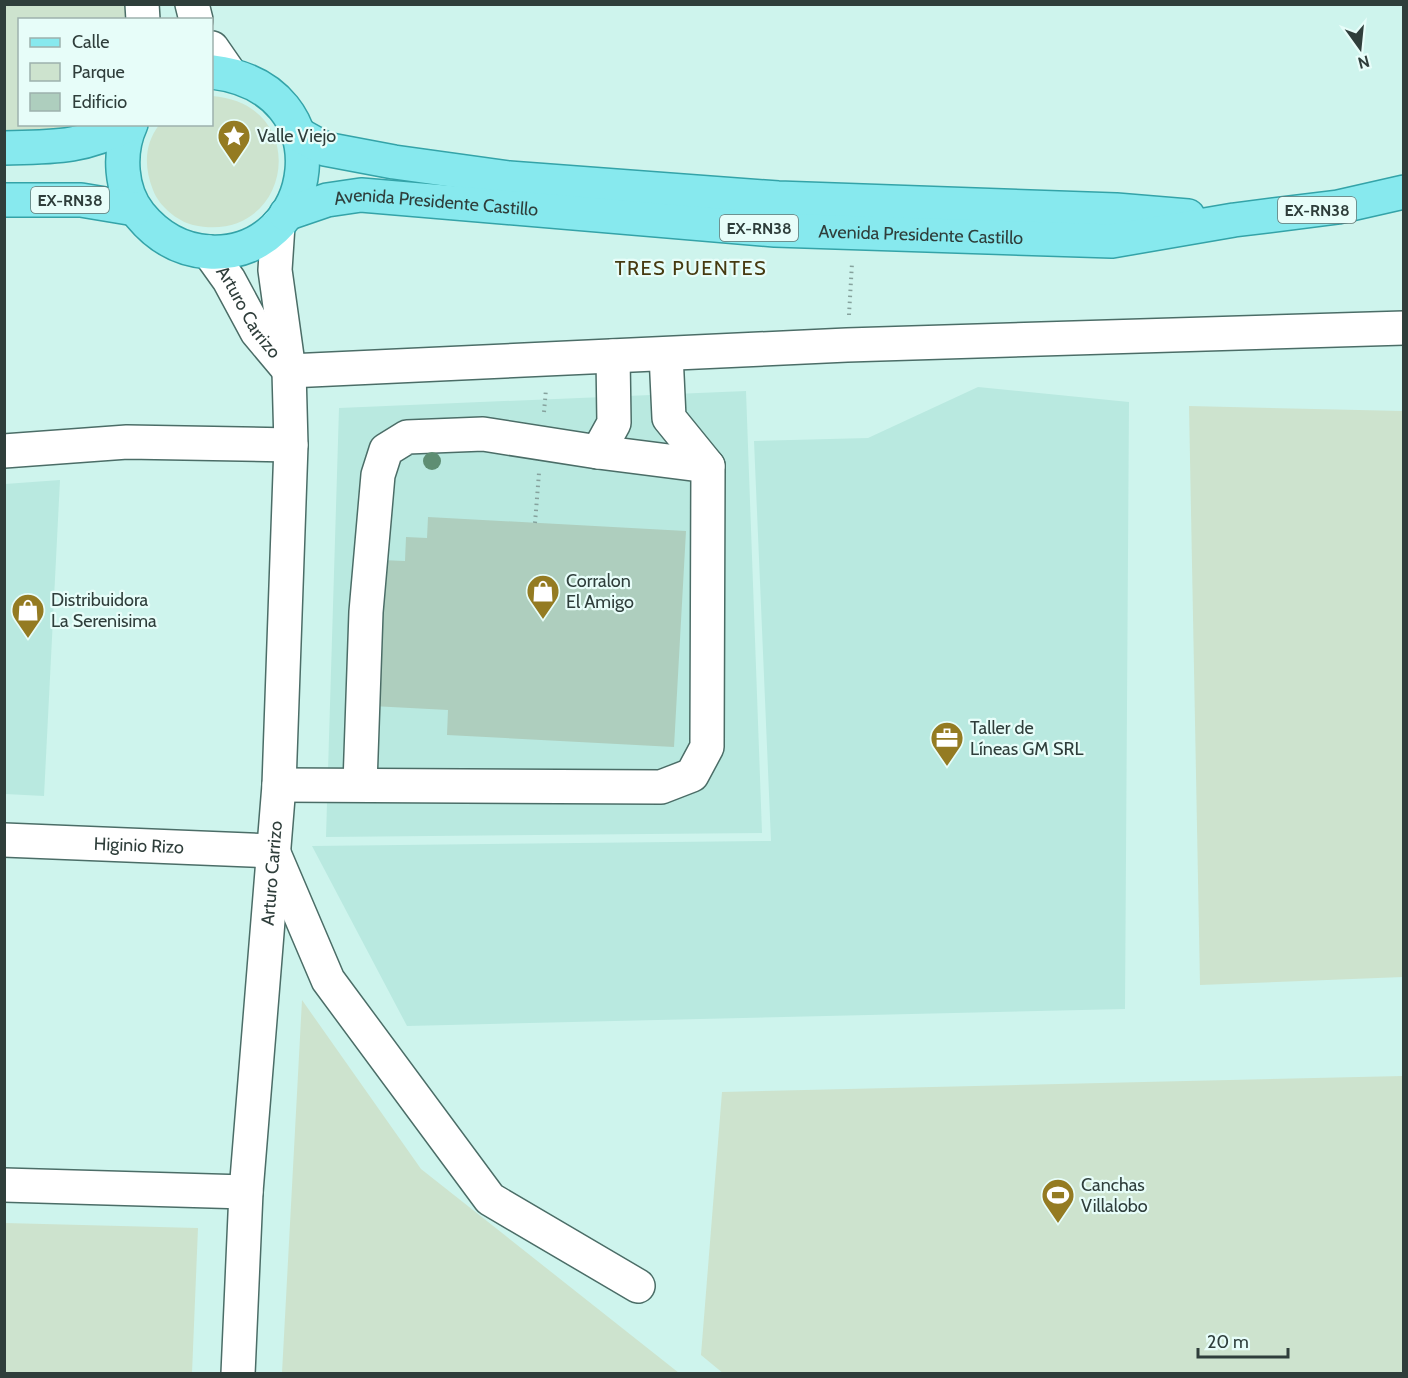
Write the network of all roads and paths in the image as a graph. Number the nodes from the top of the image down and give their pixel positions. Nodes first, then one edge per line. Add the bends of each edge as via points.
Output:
1 (213, 51) edge
2 (221, 73) edge
3 (127, 126) edge
4 (130, 126) edge
5 (298, 134) junction
6 (4, 148) edge
7 (1404, 192) edge
8 (4, 200) edge
9 (135, 209) junction
10 (282, 219) junction
11 (1234, 220) junction
12 (854, 232) junction
13 (209, 252) junction
14 (1404, 328) edge
15 (847, 345) junction
16 (666, 354) junction
17 (614, 356) junction
18 (290, 371) junction
19 (291, 445) junction
20 (4, 451) edge
21 (598, 452) junction
22 (708, 466) junction
23 (360, 784) junction
24 (279, 785) junction
25 (4, 840) edge
26 (273, 851) junction
27 (4, 1185) edge
28 (246, 1192) junction
29 (638, 1286) dead end
30 (238, 1374) edge

1 - 2 street
2 - 5 main road, EX-RN38 via 261,86 281,103
3 - 6 main road, EX-RN38 via 98,140 64,147
4 - 9 main road, EX-RN38 via 122,158 125,185
5 - 10 main road, EX-RN38 via 303,160 300,187
5 - 11 main road, Avenida Presidente Castillo / EX-RN38 via 325,149 509,178 778,198 1116,210
7 - 11 main road, Avenida Presidente Castillo / EX-RN38 via 1338,207
8 - 9 main road, EX-RN38 via 81,200
9 - 13 main road, EX-RN38 via 152,230 175,244
10 - 12 main road, Avenida Presidente Castillo / EX-RN38 via 327,200 361,195 775,230
10 - 13 main road, EX-RN38 via 260,239 240,248
10 - 18 street, Arturo Carrizo via 276,270
11 - 12 main road, Avenida Presidente Castillo / EX-RN38 via 1112,241
12 - 15 path
13 - 18 street, Arturo Carrizo via 257,332
14 - 15 street
15 - 16 street
16 - 17 street
16 - 22 street via 669,418
17 - 18 street
17 - 21 street via 614,423
18 - 19 street, Arturo Carrizo
19 - 20 street via 127,442
19 - 24 street, Arturo Carrizo
21 - 22 street
21 - 23 street via 483,434 407,437 386,450 378,475 366,612
22 - 23 street via 707,747 692,775 661,787
23 - 24 street
24 - 26 street, Arturo Carrizo
25 - 26 street, Higinio Rizo
26 - 28 street, Arturo Carrizo
26 - 29 street via 328,980 490,1199
27 - 28 street
28 - 30 street, Arturo Carrizo

